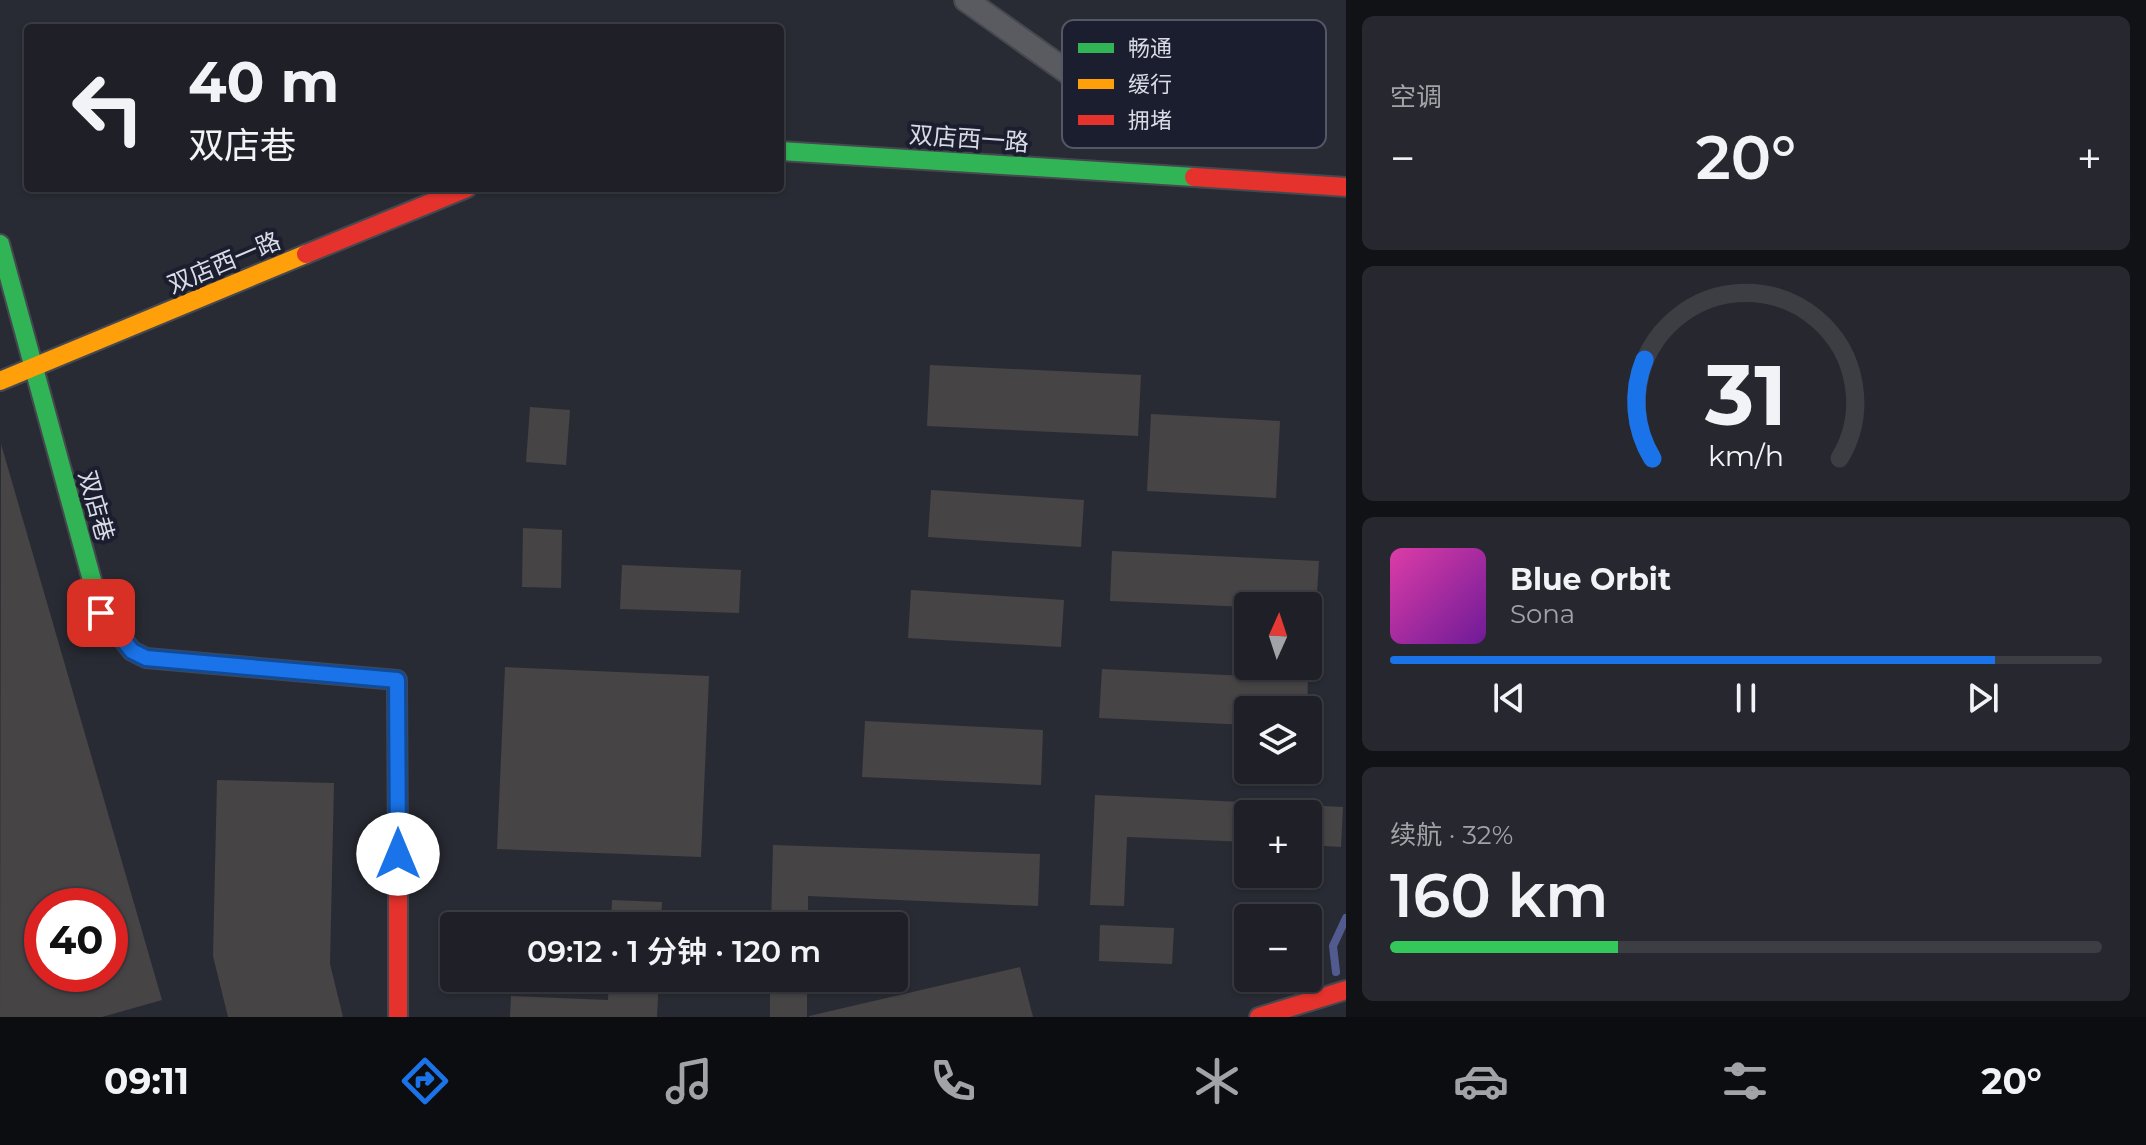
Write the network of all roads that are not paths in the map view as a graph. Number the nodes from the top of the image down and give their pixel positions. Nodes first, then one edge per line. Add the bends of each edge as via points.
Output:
1 (966, 0) edge
2 (1062, 68) edge
3 (784, 151) edge
4 (1346, 187) edge
5 (457, 192) edge
6 (0, 244) edge
7 (32, 369) junction
8 (0, 381) edge
9 (1346, 990) edge
10 (398, 1017) edge
11 (1259, 1017) edge

1 - 2 street
3 - 4 street, 双店西一路
5 - 7 street, 双店西一路
6 - 7 street, 双店巷
7 - 8 street, 双店西一路
7 - 10 street, 双店巷 via 101,613 132,651 146,658 397,680
9 - 11 street

